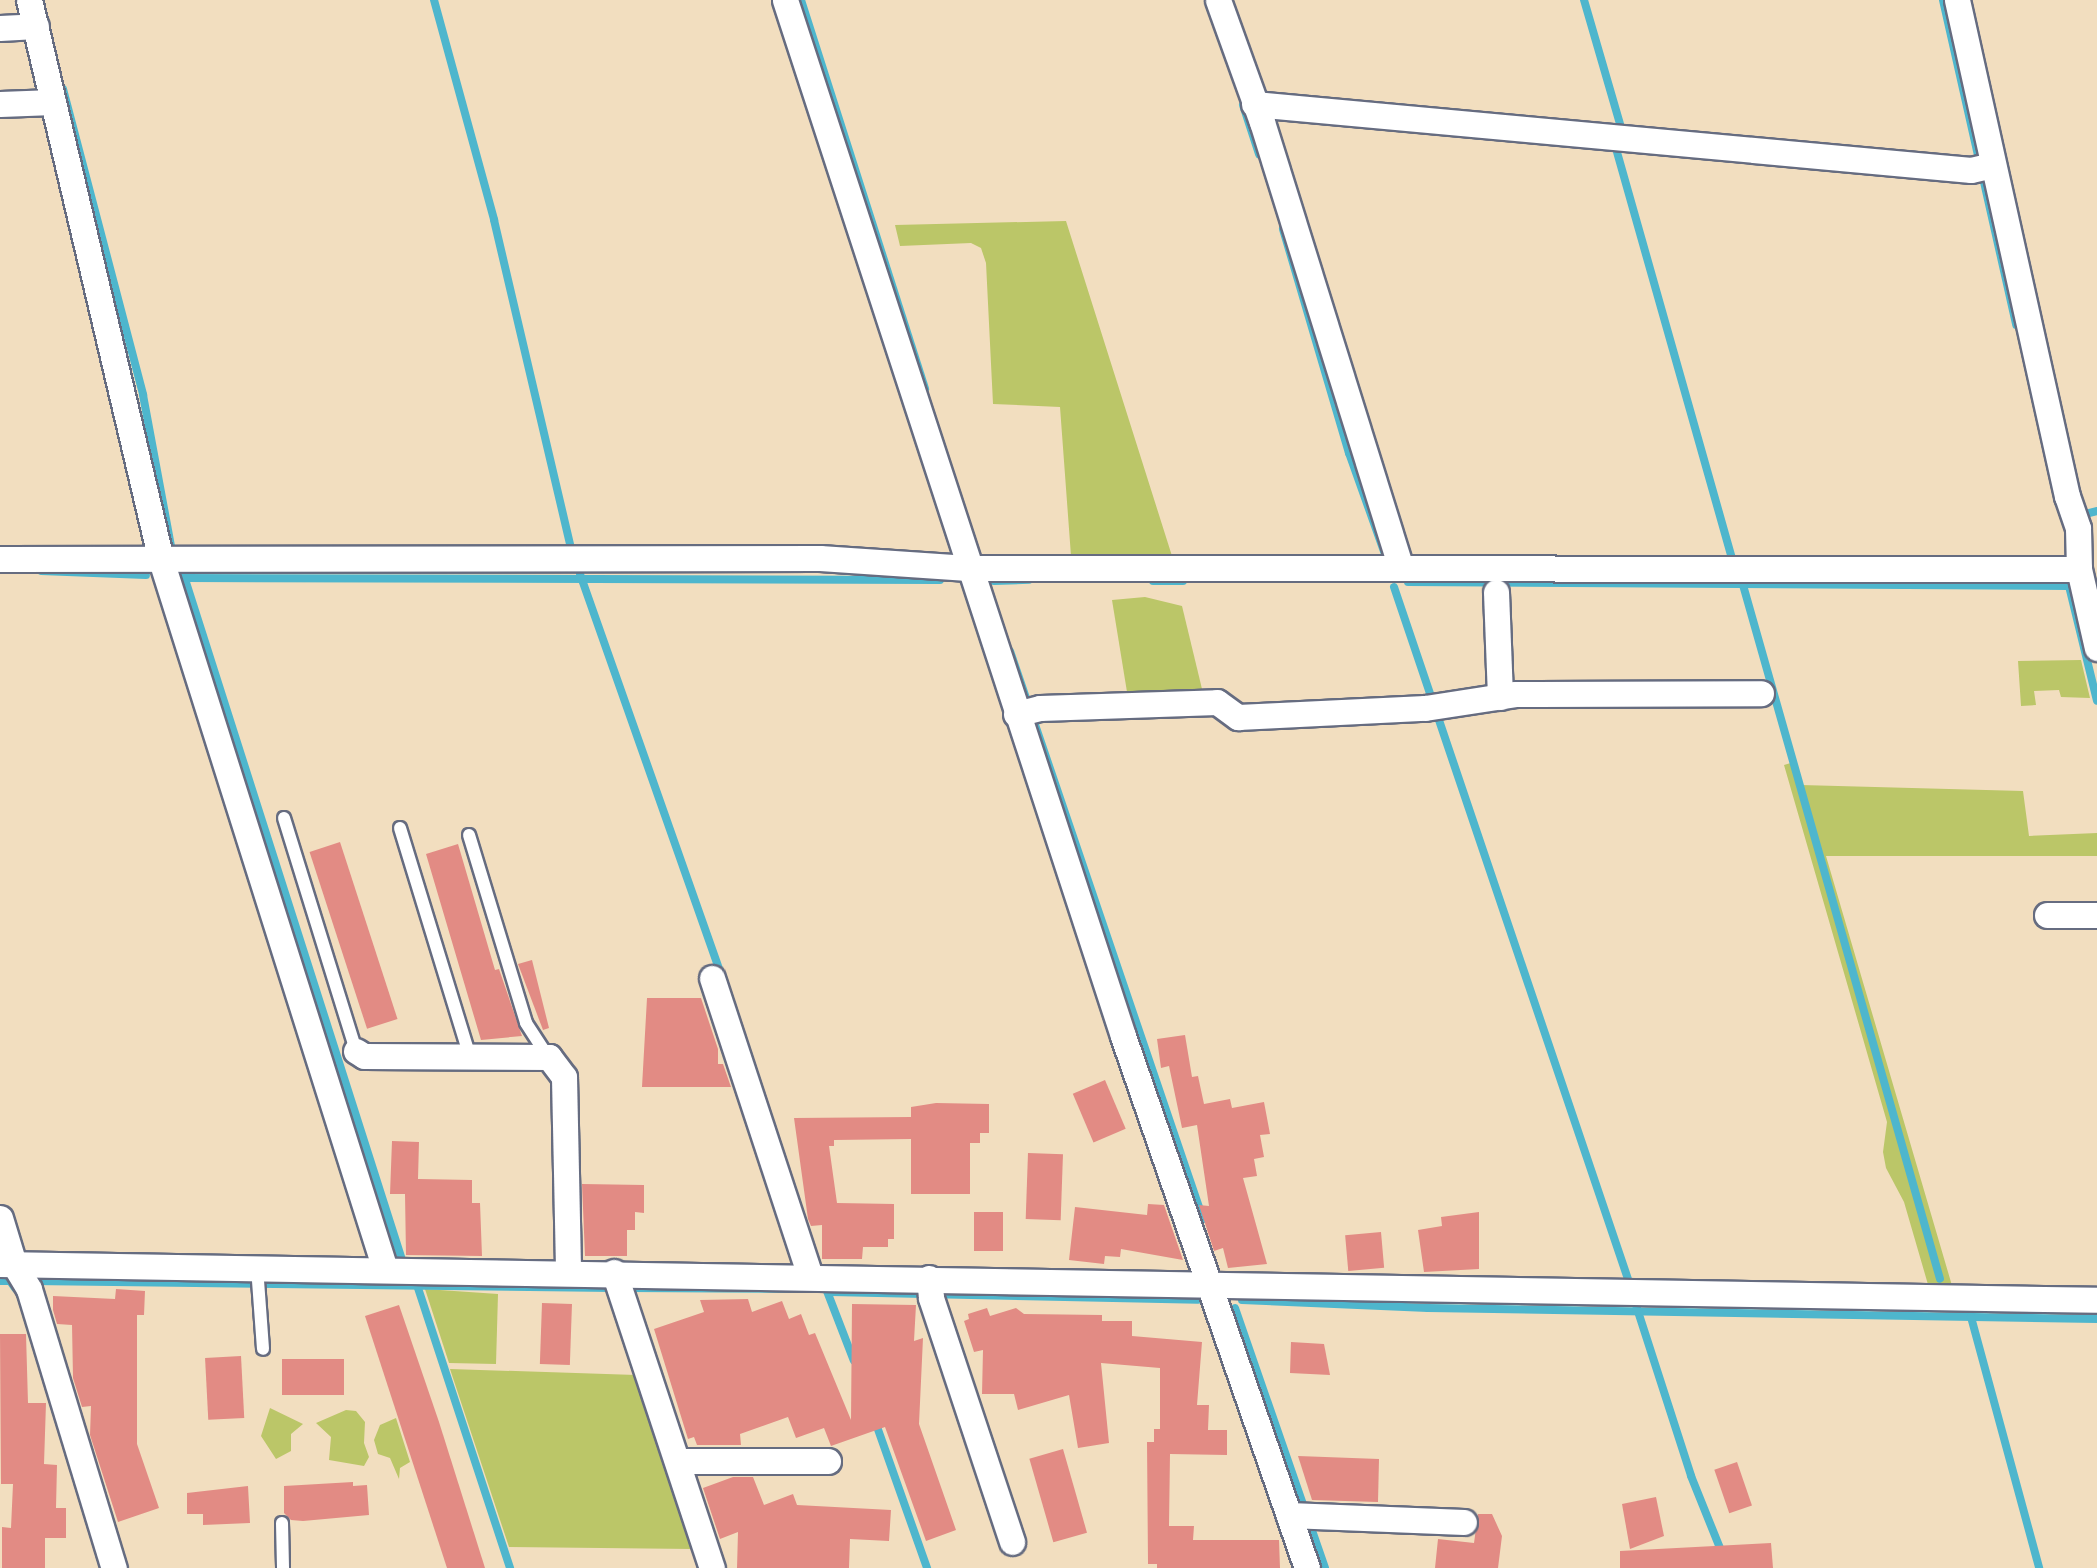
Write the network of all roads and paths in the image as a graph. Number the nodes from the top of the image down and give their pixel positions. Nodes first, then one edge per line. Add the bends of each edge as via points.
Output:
1 (28, 0) edge
2 (785, 0) edge
3 (1218, 0) edge
4 (1957, 0) edge
5 (36, 26) junction
6 (0, 28) edge
7 (53, 102) junction
8 (0, 104) edge
9 (1254, 104) junction
10 (1982, 167) junction
11 (2081, 521) edge
12 (0, 559) edge
13 (161, 560) junction
14 (1401, 567) junction
15 (968, 568) junction
16 (2079, 569) junction
17 (1496, 592) dead end
18 (2097, 648) edge
19 (1761, 693) dead end
20 (1500, 697) junction
21 (1027, 711) junction
22 (284, 818) dead end
23 (400, 828) dead end
24 (469, 834) dead end
25 (2047, 915) dead end
26 (2097, 915) edge
27 (712, 978) dead end
28 (356, 1050) joint
29 (470, 1056) junction
30 (549, 1057) junction
31 (0, 1218) edge
32 (398, 1268) junction
33 (568, 1272) junction
34 (17, 1273) edge
35 (818, 1276) junction
36 (258, 1277) junction
37 (617, 1282) junction
38 (1209, 1284) junction
39 (930, 1288) junction
40 (2097, 1300) edge
41 (262, 1349) dead end
42 (678, 1461) junction
43 (828, 1461) dead end
44 (1300, 1515) junction
45 (1464, 1522) dead end
46 (282, 1524) dead end
47 (1012, 1542) dead end
48 (114, 1568) edge
49 (284, 1568) edge
50 (712, 1568) edge
51 (1307, 1568) edge

1 - 5 street
2 - 15 street
3 - 9 street
4 - 10 street
5 - 6 street
5 - 7 street
7 - 8 street
7 - 13 street
9 - 10 street
9 - 14 street
10 - 11 street
11 - 16 street
12 - 13 street
13 - 15 street via 820,558
13 - 32 street
14 - 15 street
14 - 16 street
15 - 21 street
16 - 18 street
17 - 20 street
19 - 20 street
20 - 21 street via 1238,717 1217,702
21 - 38 street
22 - 28 lane
23 - 29 lane
24 - 30 lane via 526,1022
25 - 26 street
27 - 35 street
28 - 29 street via 364,1056
29 - 30 street
30 - 33 street via 564,1077
31 - 34 street
32 - 33 street
32 - 36 street
33 - 37 street
34 - 36 street
34 - 48 street
35 - 37 street
35 - 39 street
36 - 41 lane
37 - 42 street
38 - 39 street
38 - 40 street
38 - 44 street
39 - 47 street
42 - 43 street
42 - 50 street
44 - 45 street
44 - 51 street
46 - 49 lane

